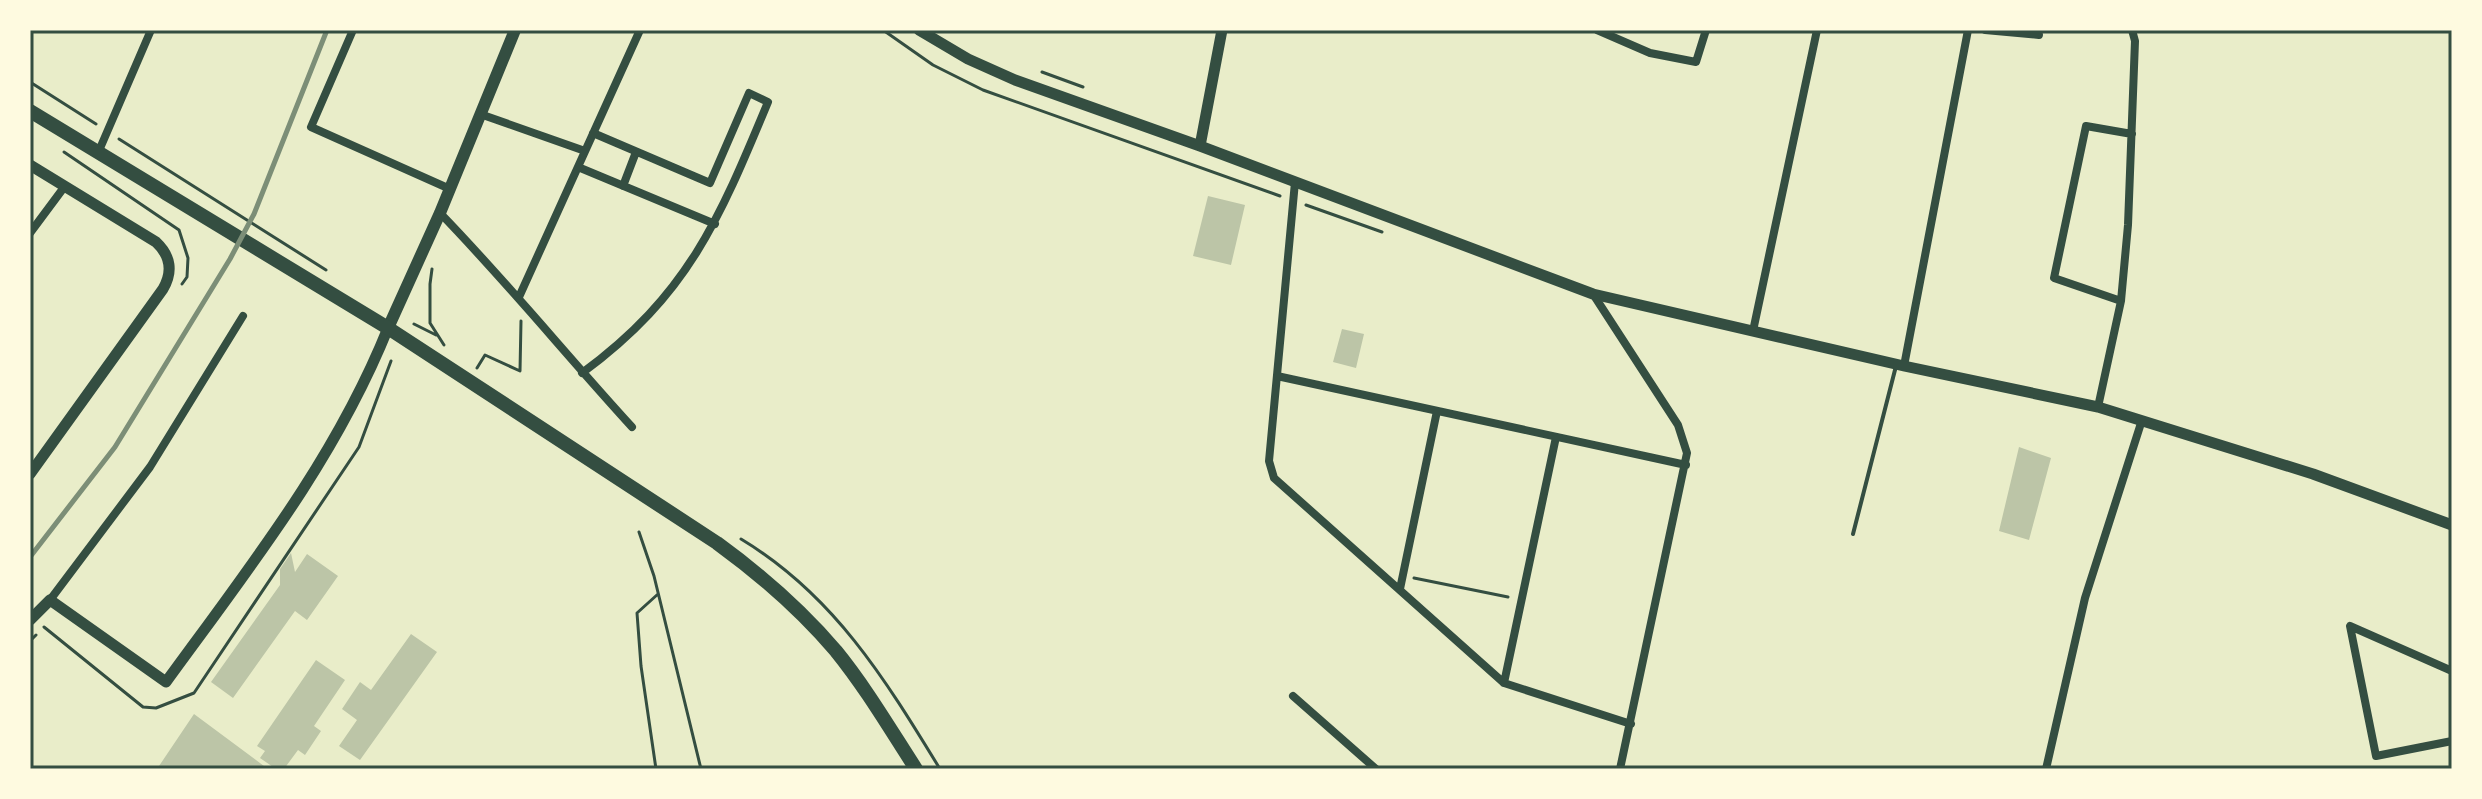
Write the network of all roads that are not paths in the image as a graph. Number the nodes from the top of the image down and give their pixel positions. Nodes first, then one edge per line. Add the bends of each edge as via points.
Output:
1 (151, 30) edge
2 (353, 30) edge
3 (640, 30) edge
4 (919, 30) edge
5 (1222, 30) edge
6 (1597, 30) edge
7 (1706, 30) edge
8 (1817, 30) edge
9 (1968, 30) edge
10 (1985, 30) edge
11 (2038, 30) edge
12 (2132, 30) edge
13 (514, 31) edge
14 (30, 111) edge
15 (480, 114) junction
16 (593, 133) junction
17 (2132, 134) junction
18 (1200, 146) junction
19 (585, 151) junction
20 (636, 152) junction
21 (98, 153) junction
22 (30, 165) edge
23 (578, 167) junction
24 (1295, 182) junction
25 (65, 186) junction
26 (623, 186) junction
27 (450, 189) junction
28 (440, 213) junction
29 (715, 224) junction
30 (30, 233) edge
31 (1593, 294) junction
32 (519, 297) junction
33 (2121, 301) junction
34 (243, 316) dead end
35 (388, 328) junction
36 (1753, 331) junction
37 (1900, 365) junction
38 (582, 373) junction
39 (1277, 376) junction
40 (2098, 407) junction
41 (1437, 411) junction
42 (2142, 420) junction
43 (632, 427) dead end
44 (1556, 437) junction
45 (1686, 465) junction
46 (30, 474) edge
47 (2452, 525) edge
48 (1853, 534) dead end
49 (1400, 589) junction
50 (50, 600) junction
51 (30, 620) edge
52 (2452, 671) edge
53 (1504, 683) junction
54 (1293, 696) dead end
55 (1631, 724) junction
56 (2452, 741) edge
57 (916, 769) edge
58 (1376, 769) edge
59 (1620, 769) edge
60 (2046, 769) edge

1 - 21 street
2 - 27 street via 311,127
3 - 16 street
4 - 18 street via 991,70
5 - 18 street
6 - 7 street via 1650,53 1696,62
8 - 36 street
9 - 37 street
10 - 11 street via 2039,35
12 - 17 street
13 - 15 main road
14 - 21 main road
15 - 19 street
15 - 27 main road
16 - 19 street
16 - 20 street
17 - 33 street
17 - 33 street via 2086,126 2054,278
18 - 24 street
19 - 23 street
20 - 26 street
20 - 29 street via 710,183 749,93 768,102
21 - 35 main road
22 - 25 street
23 - 26 street
23 - 32 street
24 - 31 street
24 - 39 street
25 - 30 street
25 - 46 street via 156,242 167,255 170,272
26 - 29 street
27 - 28 main road
28 - 32 street
28 - 35 main road
29 - 38 street via 652,313
31 - 36 street
31 - 45 street via 1678,425 1686,442
32 - 38 street
33 - 40 street
34 - 50 street via 150,467
35 - 50 street via 345,422 303,494 166,682
35 - 57 main road via 748,566 836,652
36 - 37 street
37 - 40 street
37 - 48 lane
38 - 43 street
39 - 41 street
39 - 49 street via 1269,461 1274,478
40 - 42 street
41 - 44 street
41 - 49 street
42 - 47 street
42 - 60 street via 2085,598
44 - 45 street
44 - 53 street
45 - 55 street
49 - 53 street
50 - 51 street
52 - 56 street via 2350,626 2376,756
53 - 55 street
54 - 58 street
55 - 59 street

